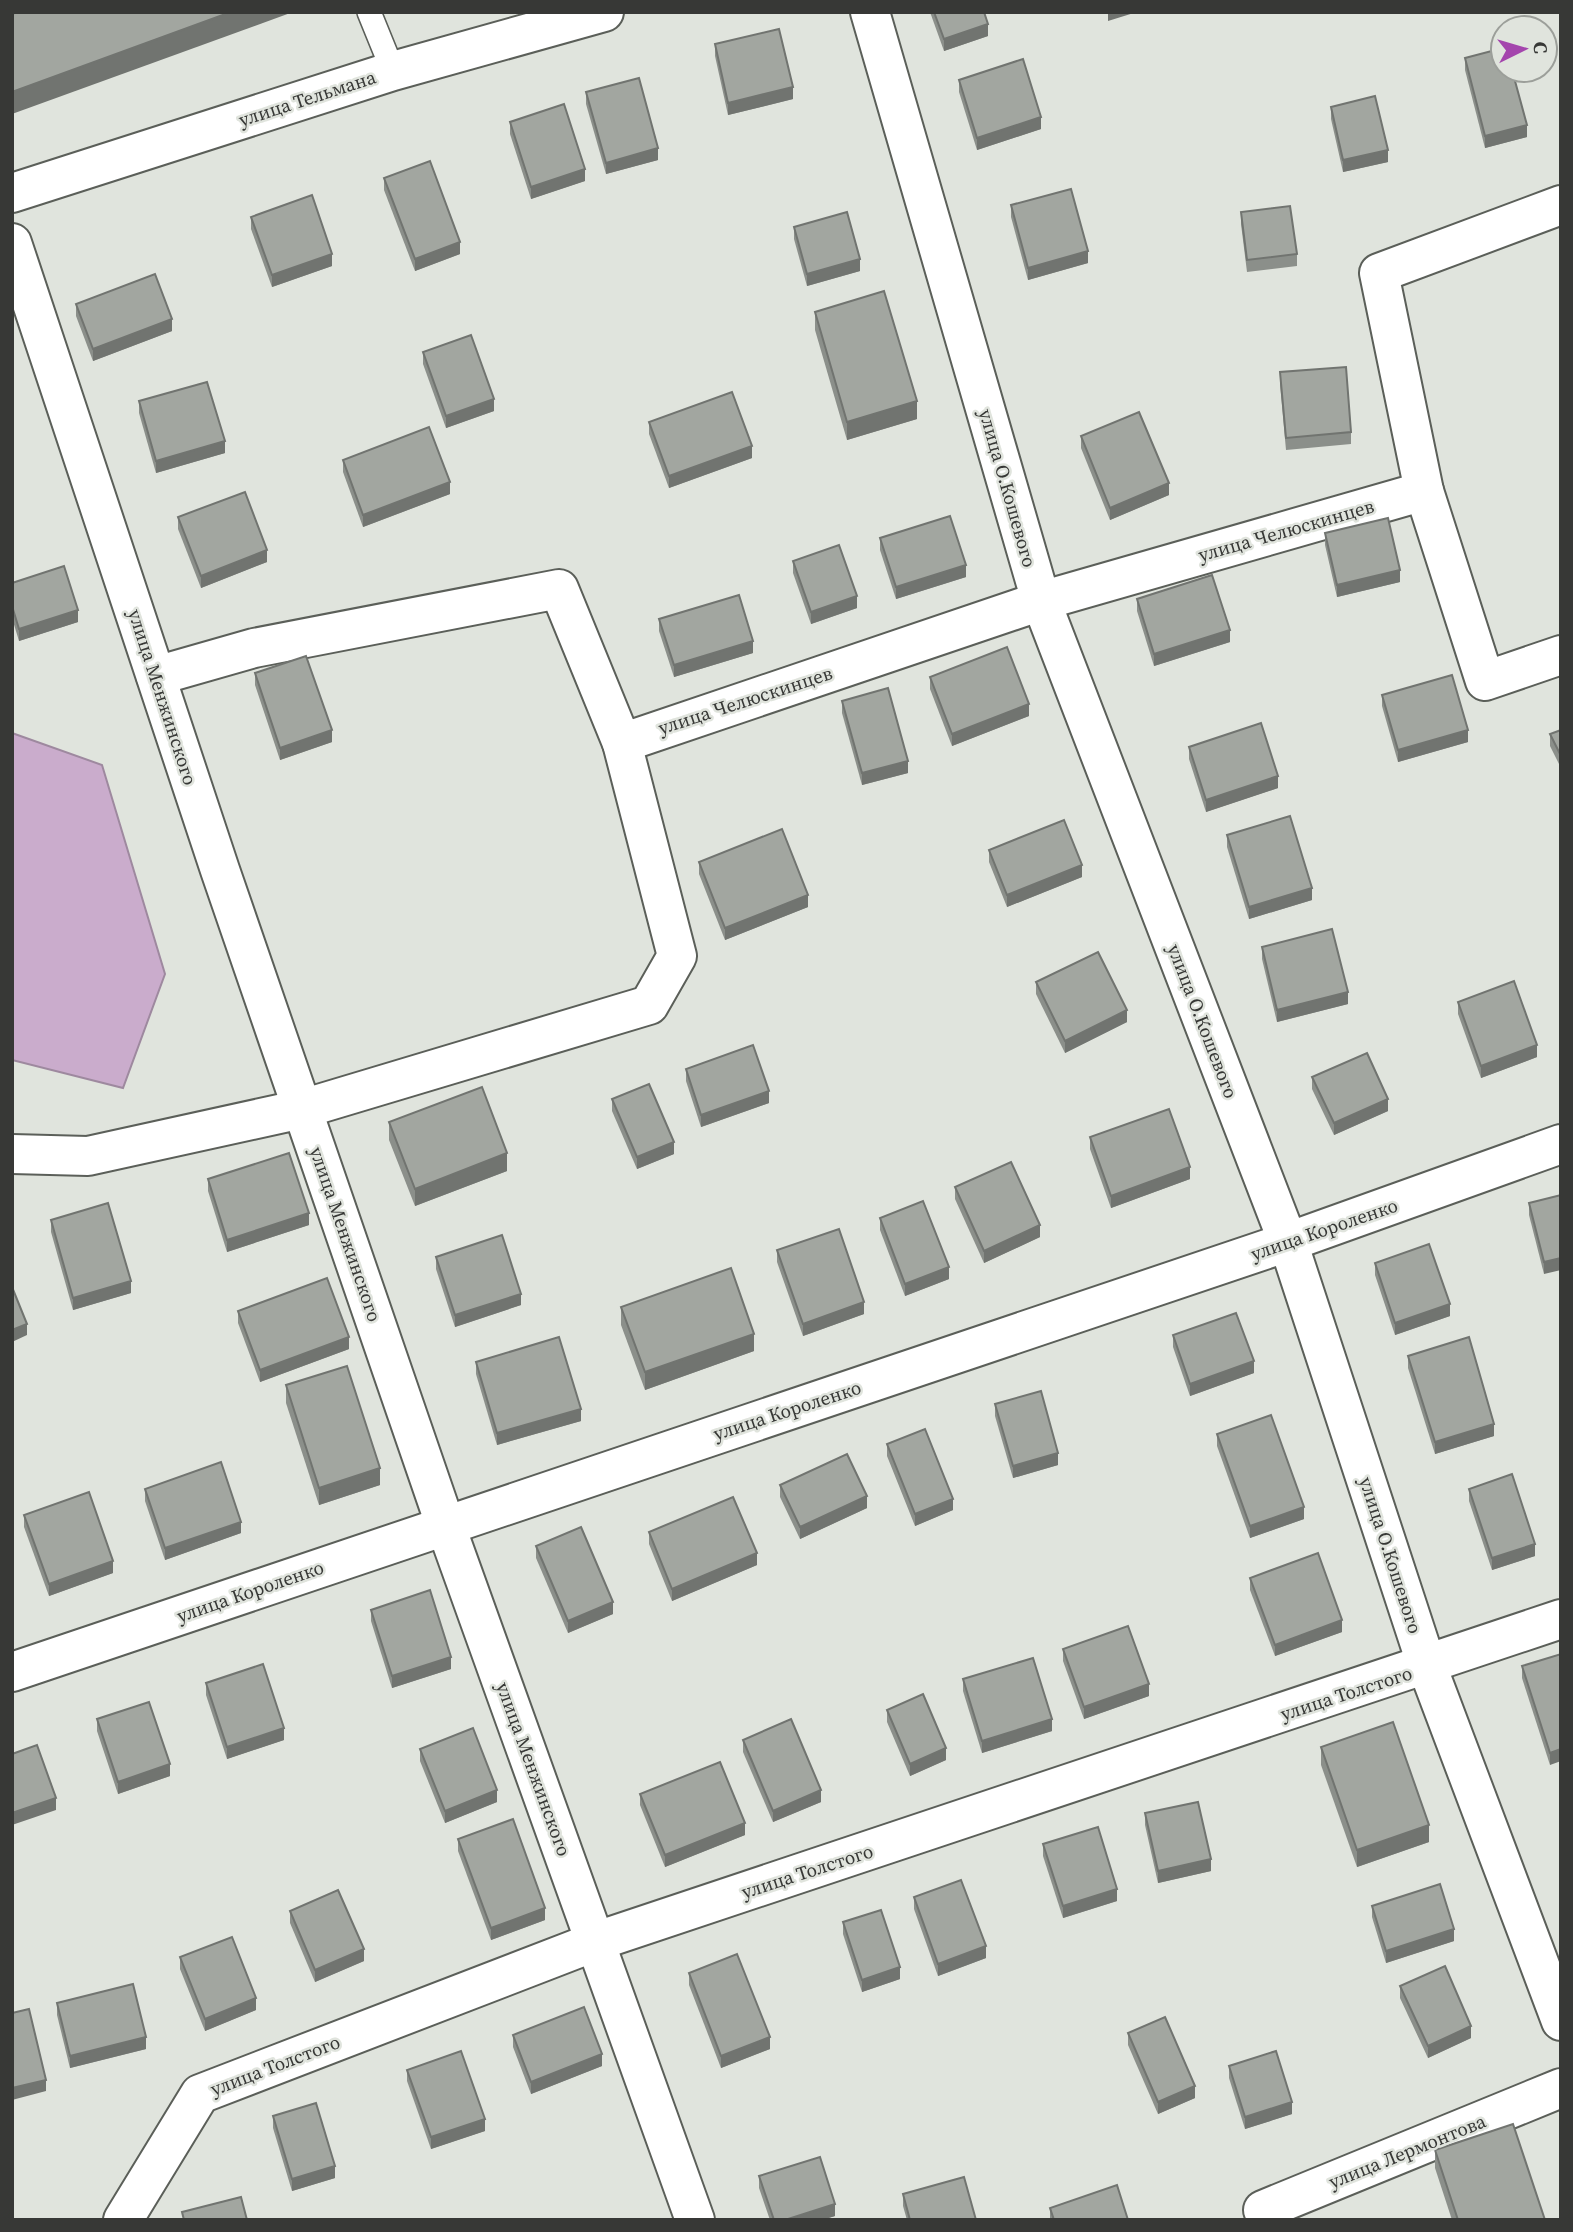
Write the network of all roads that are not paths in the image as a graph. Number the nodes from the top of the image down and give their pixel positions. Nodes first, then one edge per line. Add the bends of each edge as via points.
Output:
1 (369, 12) edge
2 (604, 12) edge
3 (870, 12) edge
4 (393, 71) junction
5 (12, 193) edge
6 (1561, 205) edge
7 (12, 243) edge
8 (1424, 491) junction
9 (1041, 601) junction
10 (1561, 655) edge
11 (156, 676) junction
12 (622, 743) junction
13 (302, 1109) junction
14 (1561, 1144) edge
15 (12, 1154) edge
16 (1288, 1242) junction
17 (445, 1524) junction
18 (1561, 1619) edge
19 (1427, 1666) junction
20 (12, 1672) edge
21 (597, 1941) junction
22 (1561, 2021) edge
23 (1561, 2088) edge
24 (123, 2220) edge
25 (695, 2220) edge
26 (1267, 2220) edge

1 - 4 lane
2 - 4 street, улица Тельмана
3 - 9 street, улица О.Кошевого
4 - 5 street, улица Тельмана
6 - 8 street via 1379,273
7 - 11 street, улица Менжинского
8 - 9 street, улица Челюскинцев
8 - 10 street via 1485,681
9 - 12 street, улица Челюскинцев
9 - 16 street, улица О.Кошевого
11 - 12 street via 254,648 559,589
11 - 13 street, улица Менжинского
12 - 13 street via 677,956 649,1005
13 - 15 street via 88,1156
13 - 17 street, улица Менжинского
14 - 16 street, улица Короленко
16 - 17 street, улица Короленко
16 - 19 street, улица О.Кошевого
17 - 20 street, улица Короленко
17 - 21 street, улица Менжинского
18 - 19 street, улица Толстого
19 - 21 street, улица Толстого
19 - 22 street, улица О.Кошевого
21 - 24 street, улица Толстого via 200,2094
21 - 25 street, улица Менжинского
23 - 26 street, улица Лермонтова via 1264,2210

